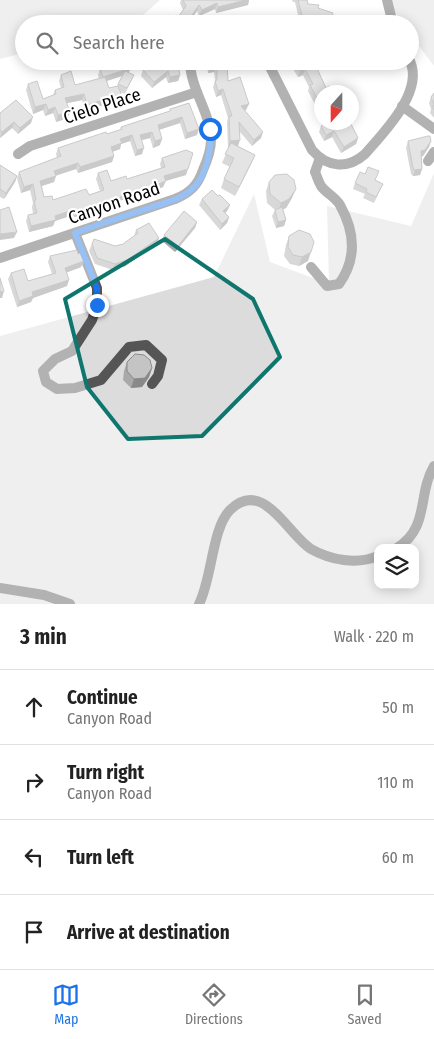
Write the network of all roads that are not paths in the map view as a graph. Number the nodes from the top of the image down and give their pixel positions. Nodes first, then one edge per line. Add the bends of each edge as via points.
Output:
1 (386, 0) edge
2 (390, 15) edge
3 (192, 70) edge
4 (272, 70) edge
5 (412, 70) edge
6 (197, 92) junction
7 (402, 106) junction
8 (434, 130) edge
9 (434, 152) edge
10 (18, 154) dead end
11 (320, 158) junction
12 (428, 161) dead end
13 (75, 233) junction
14 (0, 258) edge
15 (311, 267) dead end
16 (152, 384) dead end
17 (434, 466) edge
18 (402, 544) edge
19 (374, 557) edge
20 (0, 588) edge
21 (70, 604) edge
22 (199, 604) edge

1 - 2 street
3 - 6 street, Canyon Road
4 - 11 street via 312,150
5 - 7 street via 412,88
6 - 10 street, Cielo Place via 30,146
6 - 13 street, Canyon Road via 211,141 199,181 193,189 175,199
7 - 8 street
7 - 11 street via 356,161 337,165
9 - 12 street
11 - 15 street via 315,172 321,186 339,203 353,247 349,270 338,284 327,286
13 - 14 street, Canyon Road
13 - 16 street via 97,288 97,305 92,320 72,351 55,359 44,371 46,382 57,389 75,388 101,380 129,347 146,345 162,360
17 - 18 street via 425,490 420,521 414,533
19 - 22 street via 350,561 330,557 311,549 268,506 254,502 240,504 231,509 220,525 209,577
20 - 21 street via 44,595

